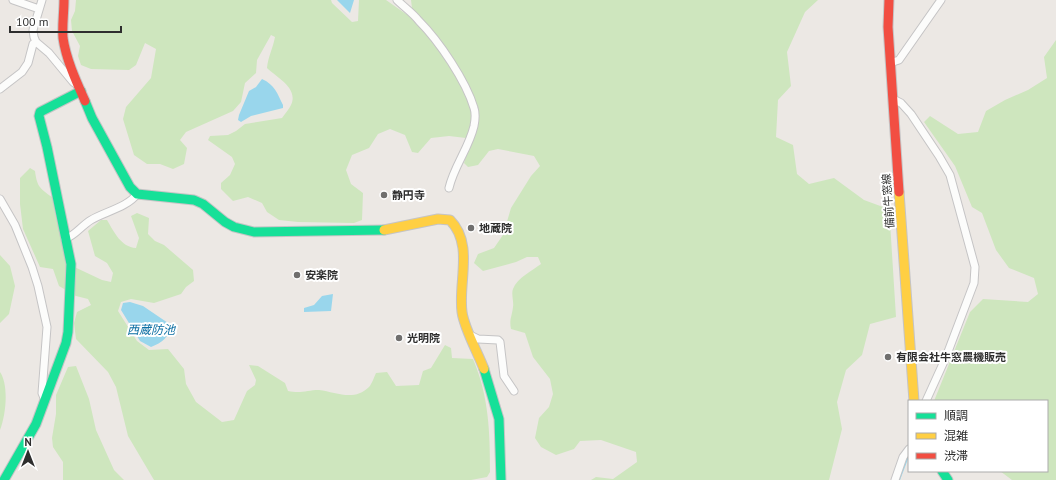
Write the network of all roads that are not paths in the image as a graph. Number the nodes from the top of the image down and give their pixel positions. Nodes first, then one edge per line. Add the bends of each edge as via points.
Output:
1 (13, 0) edge
2 (42, 0) edge
3 (64, 0) edge
4 (397, 0) edge
5 (889, 0) edge
6 (941, 0) edge
7 (39, 9) junction
8 (36, 42) junction
9 (890, 63) junction
10 (80, 88) junction
11 (0, 89) edge
12 (893, 99) junction
13 (449, 188) dead end
14 (137, 194) junction
15 (0, 200) edge
16 (65, 239) junction
17 (470, 335) junction
18 (514, 391) dead end
19 (45, 400) junction
20 (914, 400) edge
21 (926, 400) edge
22 (908, 450) edge
23 (4, 480) edge
24 (501, 480) edge
25 (895, 480) edge

1 - 7 street
2 - 7 street
3 - 10 street via 64,42
4 - 13 street via 435,38 454,67 474,108 471,137
5 - 9 street, 備前牛窓線
6 - 9 street via 899,60
7 - 8 street via 33,30
8 - 10 street
8 - 11 street via 22,72
9 - 12 street, 備前牛窓線
10 - 14 street via 92,119 127,182
10 - 16 street via 40,112 38,116 47,147
12 - 20 street, 備前牛窓線
12 - 21 street via 911,114 950,175 975,267 974,283
14 - 16 street via 115,209 89,221
14 - 17 street via 194,200 234,227 254,232 381,230 438,219 450,220 457,228 463,250 462,312
15 - 19 street via 15,225 32,267 45,317 47,327 42,393
16 - 19 street via 71,271 68,332
17 - 18 street via 478,339 500,342 504,376
17 - 24 street via 485,370 499,419
19 - 23 street via 36,424
22 - 25 street

